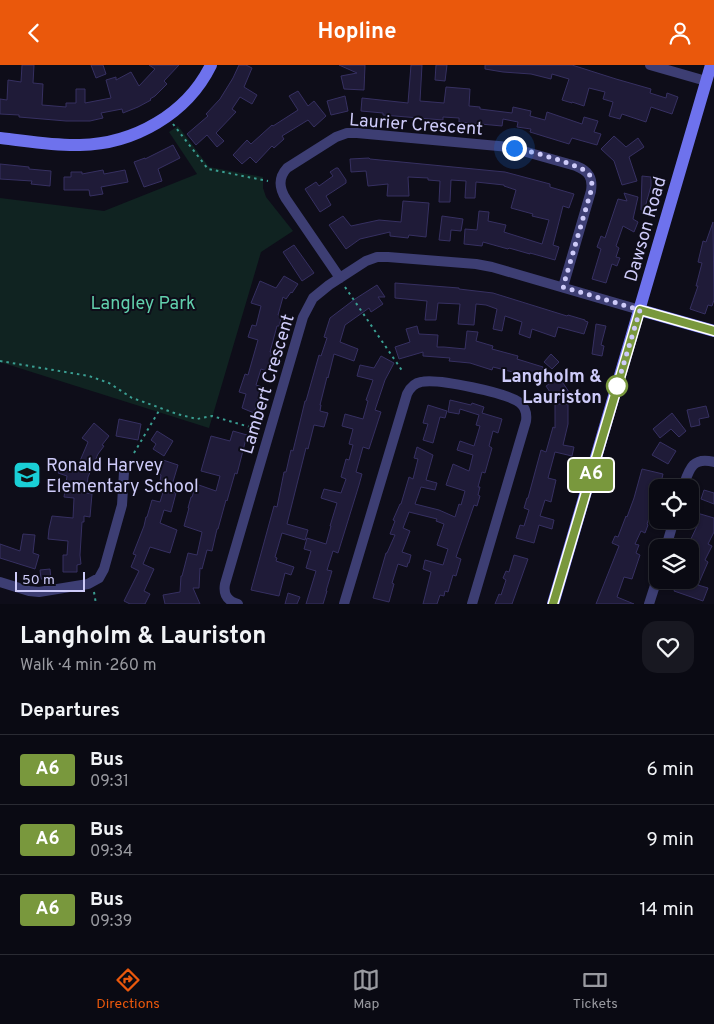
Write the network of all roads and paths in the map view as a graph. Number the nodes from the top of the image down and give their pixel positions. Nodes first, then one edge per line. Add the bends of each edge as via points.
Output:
1 (211, 65) edge
2 (650, 65) edge
3 (711, 65) edge
4 (706, 81) junction
5 (167, 117) junction
6 (0, 139) edge
7 (268, 181) dead end
8 (340, 278) junction
9 (563, 287) junction
10 (640, 310) junction
11 (714, 331) edge
12 (0, 361) edge
13 (402, 372) dead end
14 (160, 409) junction
15 (269, 433) junction
16 (134, 453) dead end
17 (714, 462) edge
18 (124, 472) dead end
19 (686, 479) edge
20 (0, 582) edge
21 (92, 582) junction
22 (654, 589) edge
23 (96, 604) edge
24 (238, 604) edge
25 (344, 604) edge
26 (472, 604) edge
27 (553, 604) edge
28 (649, 604) edge

1 - 5 main road via 200,84
2 - 4 street
3 - 4 main road, Dawson Road
4 - 10 main road, Dawson Road
5 - 6 main road via 138,133 102,144 65,145
5 - 7 path via 208,169
8 - 9 street, Lambert Crescent via 366,261 388,257 485,265
8 - 9 street, Laurier Crescent via 286,199 280,181 287,168 330,140 347,133 357,133 509,147 586,171 592,180 591,191
8 - 13 path
8 - 15 street, Lambert Crescent via 317,294 306,312
9 - 10 street, Lambert Crescent
10 - 11 main road
10 - 27 main road, Dawson Road
12 - 14 path via 89,376
14 - 15 path via 193,418 212,417
14 - 16 path
15 - 24 street, Lambert Crescent via 225,584 224,592
17 - 19 street via 704,460 692,465
18 - 21 street via 122,505 104,569 99,579
20 - 21 street via 39,593
21 - 23 path
22 - 28 street
25 - 26 street via 407,394 416,383 428,381 467,386 510,398 520,402 526,410 526,421

